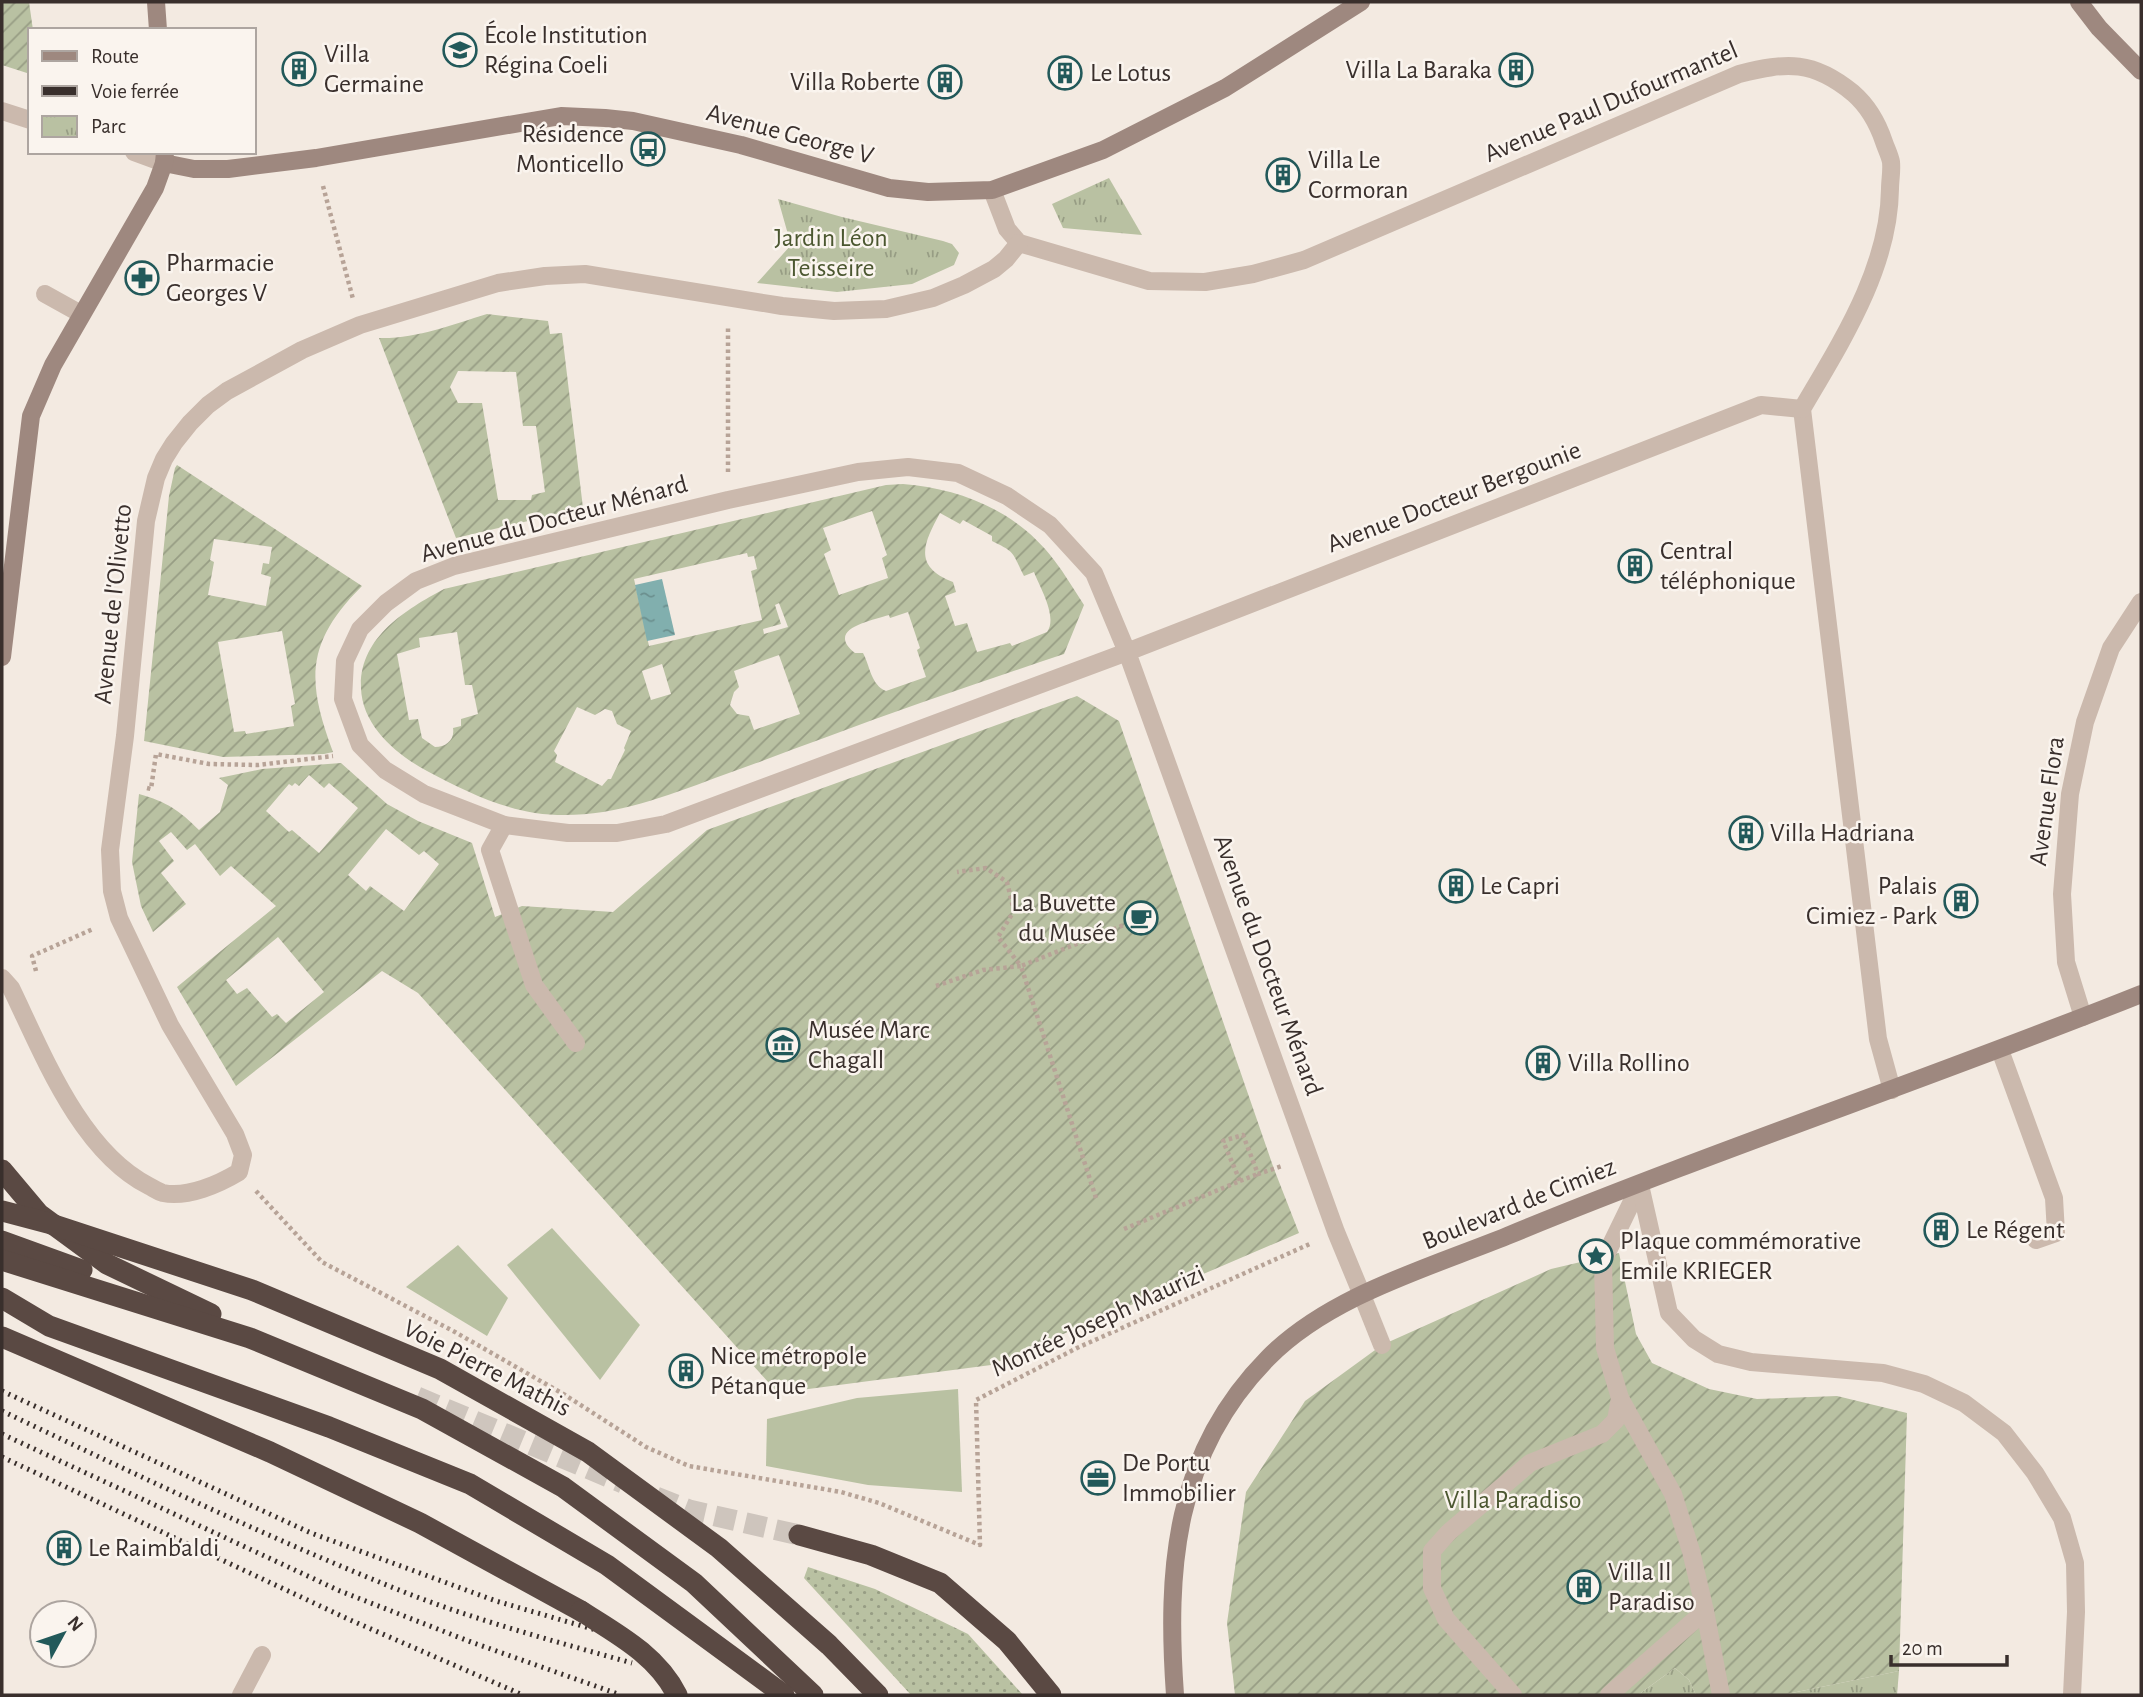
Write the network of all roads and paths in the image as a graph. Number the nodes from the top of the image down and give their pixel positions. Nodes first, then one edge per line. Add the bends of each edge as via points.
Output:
1 (156, 2) edge
2 (1361, 2) edge
3 (2079, 2) edge
4 (159, 28) edge
5 (2141, 71) edge
6 (2, 111) edge
7 (28, 119) edge
8 (144, 154) edge
9 (165, 158) edge
10 (316, 158) junction
11 (992, 191) junction
12 (1018, 243) junction
13 (45, 294) dead end
14 (729, 299) junction
15 (81, 314) junction
16 (360, 326) junction
17 (1802, 410) junction
18 (728, 500) junction
19 (2141, 602) edge
20 (1127, 652) junction
21 (2, 657) edge
22 (360, 745) junction
23 (123, 749) junction
24 (504, 825) junction
25 (957, 872) dead end
26 (119, 918) junction
27 (1135, 921) dead end
28 (32, 956) dead end
29 (1021, 966) junction
30 (2, 978) edge
31 (936, 986) dead end
32 (2141, 994) edge
33 (2083, 1017) junction
34 (576, 1042) dead end
35 (2000, 1050) junction
36 (1892, 1090) junction
37 (1309, 1157) junction
38 (2, 1170) edge
39 (239, 1172) junction
40 (1258, 1174) junction
41 (1240, 1181) junction
42 (1640, 1185) junction
43 (1096, 1198) dead end
44 (2, 1211) edge
45 (1124, 1229) dead end
46 (1336, 1232) junction
47 (2036, 1240) dead end
48 (2, 1241) edge
49 (2, 1260) edge
50 (1362, 1295) junction
51 (2, 1298) edge
52 (2, 1337) edge
53 (1382, 1345) dead end
54 (1620, 1398) junction
55 (799, 1535) tunnel mouth
56 (1705, 1611) junction
57 (262, 1655) dead end
58 (241, 1695) edge
59 (677, 1695) edge
60 (784, 1695) edge
61 (813, 1695) edge
62 (878, 1695) edge
63 (1051, 1695) edge
64 (1175, 1695) edge
65 (1513, 1695) edge
66 (1609, 1695) edge
67 (1721, 1695) edge
68 (2072, 1695) edge

1 - 4 main road
2 - 11 main road, Avenue George V via 1212,94 1103,150
3 - 5 main road
6 - 7 street
8 - 9 street
9 - 10 main road, Avenue George V via 194,169
9 - 15 main road via 155,188
10 - 11 main road, Avenue George V via 561,116 605,118 741,145 889,188 938,193
10 - 16 path
11 - 12 street via 1007,229
12 - 14 street, Avenue de l'Olivetto via 994,269 910,305 834,311
12 - 17 street, Avenue Paul Dufourmantel via 1149,281 1205,282 1253,274 1304,260 1739,74 1774,65 1809,67 1838,80 1862,101 1879,128 1891,162 1885,232 1874,270 1844,336
13 - 15 street
14 - 16 street, Avenue de l'Olivetto via 585,274 545,276 498,283
14 - 18 path
15 - 21 main road via 31,416
16 - 23 street, Avenue de l'Olivetto via 302,350 227,391 190,422 164,459 146,520
17 - 20 street, Avenue Docteur Bergounie via 1761,405
17 - 36 street via 1878,1039
18 - 20 street, Avenue du Docteur Ménard via 858,472 908,467 958,473 1007,496 1050,525 1094,573
18 - 22 street, Avenue du Docteur Ménard via 454,566 416,581 360,629 345,662 343,699
19 - 33 street, Avenue Flora via 2111,648 2085,722 2070,794 2062,894 2066,962
20 - 24 street, Avenue du Docteur Ménard via 666,824 617,833
20 - 37 street, Avenue du Docteur Ménard
22 - 23 path via 331,757 258,765 209,764 156,754 151,789 138,786 135,754
22 - 24 street, Avenue du Docteur Ménard via 385,770 424,794
23 - 26 street, Avenue de l'Olivetto via 110,850
24 - 34 street via 490,850 534,985
25 - 29 path via 986,868 1007,881 1014,911 998,937
26 - 28 path
26 - 39 street, Avenue de l'Olivetto via 170,1025 235,1134 243,1154
27 - 29 path
29 - 31 path via 983,970
29 - 43 path
30 - 39 street via 70,1103 101,1148 134,1178 163,1193 186,1192 204,1189
32 - 33 main road, Boulevard de Cimiez
33 - 35 main road, Boulevard de Cimiez
35 - 36 main road, Boulevard de Cimiez
35 - 47 street via 2053,1198 2056,1233
36 - 42 main road, Boulevard de Cimiez
37 - 40 path
37 - 46 street, Avenue du Docteur Ménard
38 - 48 highway via 40,1214 107,1264 222,1320
39 - 46 path, Montée Joseph Maurizi via 322,1262 468,1339 646,1447 689,1466 841,1492 879,1503 980,1545 976,1400 1077,1348
40 - 41 path
40 - 41 path via 1243,1135 1223,1141
41 - 45 path
42 - 50 main road, Boulevard de Cimiez
42 - 54 street via 1603,1261 1605,1348
42 - 68 street via 1669,1313 1694,1339 1718,1354 1751,1362 1883,1373 1924,1384 1964,1403 2004,1433 2062,1518 2075,1563
44 - 62 highway, Voie Pierre Mathis, bridge via 252,1290 440,1369 588,1452 719,1548
46 - 50 street, Avenue du Docteur Ménard
49 - 61 highway via 250,1338 422,1409 563,1487 694,1583
50 - 53 street, Avenue du Docteur Ménard
50 - 64 main road, Boulevard de Cimiez via 1316,1320 1269,1357 1220,1420 1196,1470 1179,1528 1172,1574
51 - 60 highway, bridge via 49,1326 329,1427 470,1484 607,1565
52 - 59 highway, bridge via 270,1452 420,1523 626,1640 656,1663
54 - 56 street via 1673,1494
54 - 65 street via 1616,1420 1602,1434 1530,1462 1432,1551 1433,1588 1446,1619
55 - 63 highway via 870,1555 940,1583 1007,1641
56 - 66 street
56 - 67 street
57 - 58 street

